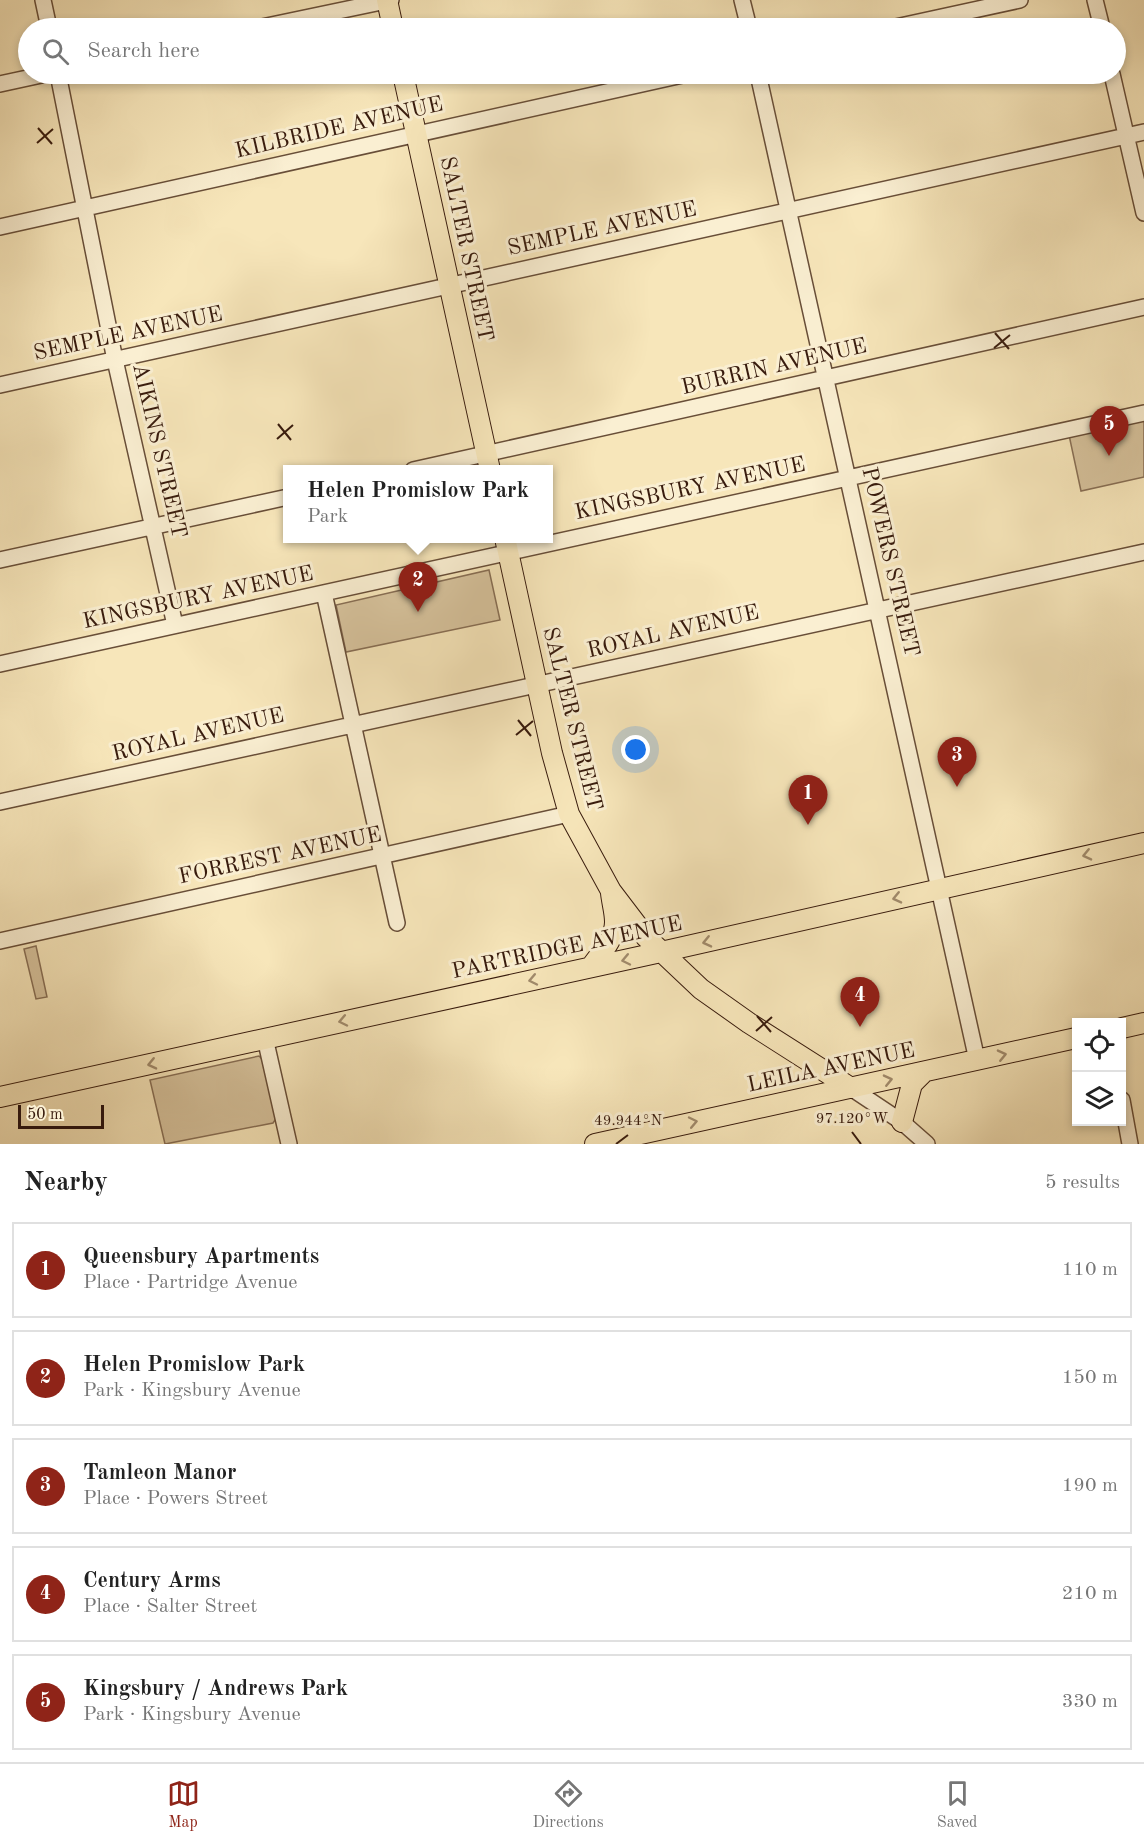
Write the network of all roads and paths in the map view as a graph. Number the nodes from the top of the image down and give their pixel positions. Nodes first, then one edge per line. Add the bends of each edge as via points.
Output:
1 (43, 0) edge
2 (388, 0) edge
3 (742, 0) edge
4 (1020, 0) edge
5 (1095, 0) edge
6 (47, 18) edge
7 (304, 18) edge
8 (391, 18) edge
9 (746, 18) edge
10 (937, 18) edge
11 (1100, 18) edge
12 (18, 80) edge
13 (0, 84) edge
14 (60, 84) edge
15 (405, 84) edge
16 (642, 84) edge
17 (760, 84) edge
18 (1114, 84) edge
19 (1144, 132) edge
20 (416, 134) junction
21 (1125, 135) junction
22 (84, 208) junction
23 (789, 211) junction
24 (1144, 213) edge
25 (0, 226) edge
26 (450, 285) junction
27 (1144, 307) edge
28 (115, 360) junction
29 (826, 378) junction
30 (0, 385) edge
31 (1144, 413) edge
32 (488, 461) edge
33 (455, 465) edge
34 (848, 477) junction
35 (283, 498) edge
36 (152, 527) junction
37 (553, 536) edge
38 (507, 545) edge
39 (1144, 552) edge
40 (0, 560) edge
41 (324, 593) junction
42 (877, 609) junction
43 (175, 625) junction
44 (0, 664) edge
45 (537, 685) junction
46 (353, 725) junction
47 (0, 802) edge
48 (569, 814) junction
49 (1144, 843) edge
50 (381, 857) junction
51 (939, 888) junction
52 (611, 891) junction
53 (397, 923) dead end
54 (0, 941) edge
55 (661, 952) junction
56 (591, 967) junction
57 (1144, 1023) edge
58 (1126, 1027) edge
59 (265, 1038) junction
60 (1072, 1039) edge
61 (977, 1060) junction
62 (924, 1072) junction
63 (851, 1088) junction
64 (0, 1097) edge
65 (902, 1122) junction
66 (1126, 1122) edge
67 (289, 1144) edge
68 (595, 1144) edge
69 (927, 1144) edge
70 (1130, 1144) edge

1 - 6 street
2 - 7 street
2 - 8 main road
3 - 9 street
4 - 10 street
5 - 11 street
12 - 13 street
14 - 22 street, AIKINS STREET
15 - 20 main road, SALTER STREET
16 - 20 street, KILBRIDE AVENUE
17 - 23 street, POWERS STREET
18 - 21 street
19 - 21 street, SEMPLE AVENUE
20 - 22 street, KILBRIDE AVENUE
20 - 26 main road, SALTER STREET
21 - 23 street, SEMPLE AVENUE
21 - 24 street
22 - 25 street, KILBRIDE AVENUE
22 - 28 street, AIKINS STREET
23 - 26 street, SEMPLE AVENUE
23 - 29 street, POWERS STREET
26 - 28 street, SEMPLE AVENUE
26 - 32 main road, SALTER STREET
27 - 29 street, BURRIN AVENUE
28 - 30 street, SEMPLE AVENUE
28 - 36 street, AIKINS STREET
29 - 32 street, BURRIN AVENUE
29 - 34 street, POWERS STREET
31 - 34 street, KINGSBURY AVENUE
32 - 33 street, BURRIN AVENUE
34 - 37 street, KINGSBURY AVENUE
34 - 42 street, POWERS STREET
35 - 36 street
36 - 40 street
36 - 43 street, AIKINS STREET
38 - 41 street, KINGSBURY AVENUE
38 - 45 main road, SALTER STREET
39 - 42 street, ROYAL AVENUE
41 - 43 street, KINGSBURY AVENUE
41 - 46 street
42 - 45 street, ROYAL AVENUE
42 - 51 street, POWERS STREET
43 - 44 street, KINGSBURY AVENUE
45 - 46 street, ROYAL AVENUE
45 - 48 main road, SALTER STREET
46 - 47 street, ROYAL AVENUE
46 - 50 street
48 - 50 street, FORREST AVENUE
48 - 52 main road, SALTER STREET
49 -> 51 main road, PARTRIDGE AVENUE
50 - 53 street
50 - 54 street, FORREST AVENUE
51 -> 55 main road, PARTRIDGE AVENUE
51 - 61 street, POWERS STREET
52 - 55 main road, SALTER STREET
52 - 56 main road via 615,924 612,936
55 -> 56 main road, PARTRIDGE AVENUE
55 - 63 main road, SALTER STREET via 722,1005
56 -> 59 main road, PARTRIDGE AVENUE
57 - 58 main road
59 -> 64 main road, PARTRIDGE AVENUE
59 - 67 street
61 -> 60 main road, LEILA AVENUE
61 - 62 main road, LEILA AVENUE
63 -> 62 main road, LEILA AVENUE
62 - 65 main road via 912,1084
63 - 65 street, SALTER STREET
68 -> 63 main road, LEILA AVENUE
65 - 69 street, SALTER STREET
66 - 70 street

